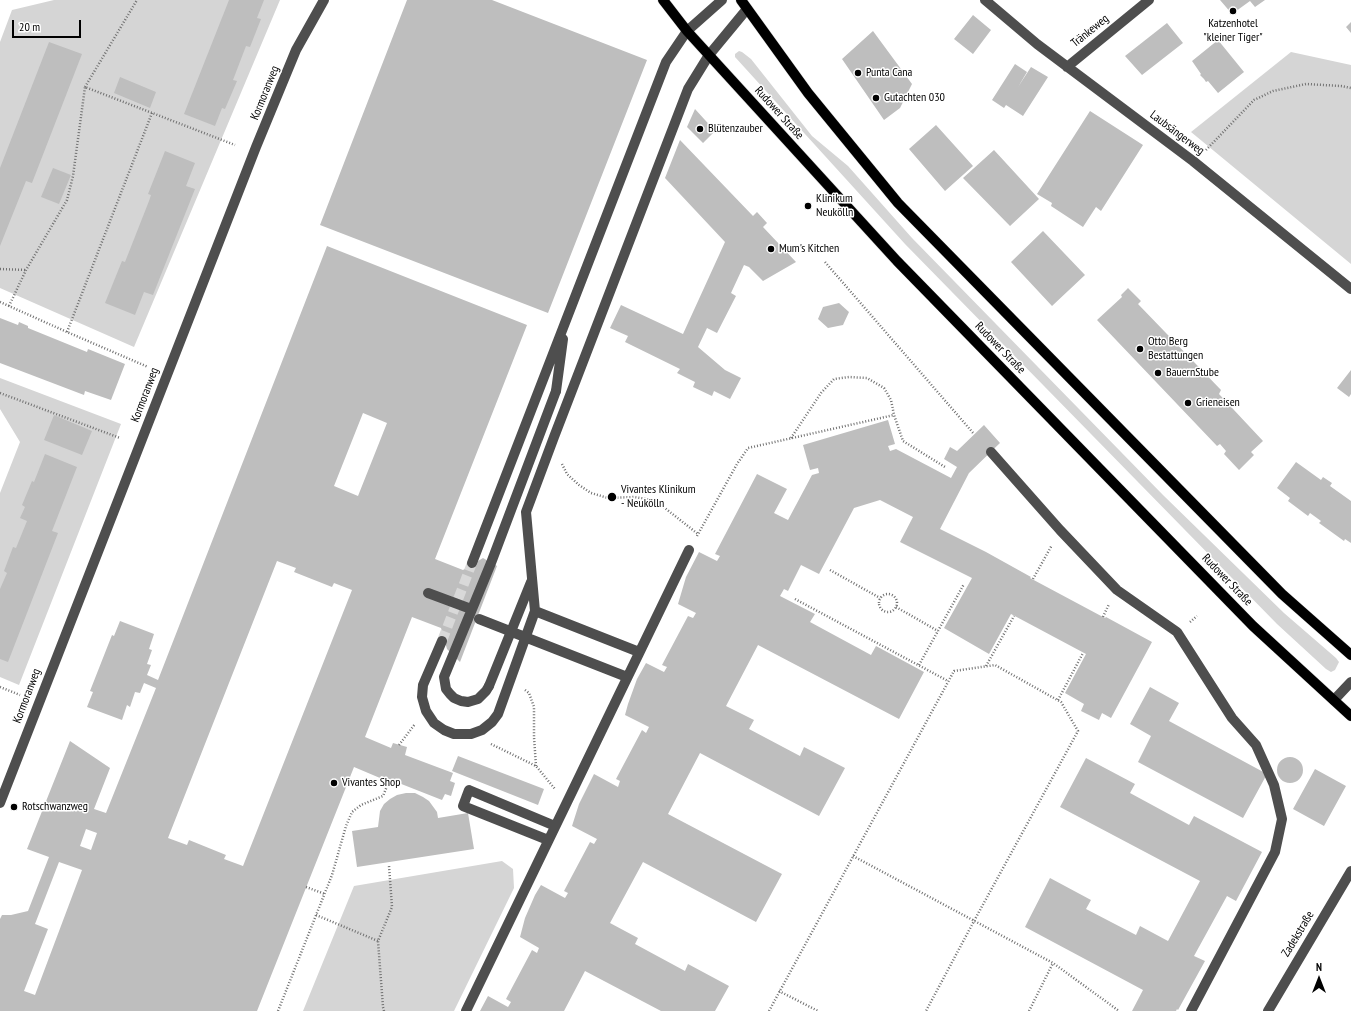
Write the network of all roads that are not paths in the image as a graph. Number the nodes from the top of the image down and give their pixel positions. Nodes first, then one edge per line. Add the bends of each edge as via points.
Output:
1 (324, 0) edge
2 (663, 0) edge
3 (722, 0) edge
4 (741, 0) edge
5 (985, 0) edge
6 (1149, 0) edge
7 (747, 9) junction
8 (686, 30) junction
9 (709, 56) junction
10 (1067, 67) junction
11 (1351, 289) edge
12 (565, 323) junction
13 (991, 452) dead end
14 (689, 550) road end
15 (472, 563) tunnel mouth
16 (532, 580) junction
17 (428, 593) dead end
18 (471, 609) junction
19 (535, 611) junction
20 (479, 619) dead end
21 (511, 632) junction
22 (525, 637) junction
23 (442, 641) tunnel mouth
24 (639, 652) junction
25 (1351, 655) edge
26 (627, 677) junction
27 (1351, 682) edge
28 (1334, 700) junction
29 (1351, 716) edge
30 (4, 778) edge
31 (0, 803) edge
32 (555, 826) junction
33 (548, 840) junction
34 (1351, 871) edge
35 (466, 1011) edge
36 (1191, 1011) edge
37 (1268, 1011) edge

1 - 30 street, Kormoranweg via 296,50
2 - 8 main road, Rudower Straße
3 - 8 street
4 - 7 main road
5 - 10 street, Laubsängerweg
6 - 10 street, Tränkeweg
7 - 9 street
7 - 25 main road via 808,94 898,203 1282,594
8 - 9 main road, Rudower Straße
8 - 12 street via 666,62
9 - 16 street via 682,103 526,512
9 - 28 main road, Rudower Straße via 897,261 1253,626
10 - 11 street, Laubsängerweg via 1193,161
12 - 15 street
12 - 18 street, bridge via 556,391
13 - 36 street via 1117,590 1177,632 1232,718 1256,745 1274,785 1282,819 1275,852
14 - 24 street
16 - 19 street
16 - 21 street
17 - 18 street, bridge
18 - 21 street, bridge via 444,677 445,684 454,698 468,702 483,696
19 - 22 street
19 - 24 street
20 - 21 street
21 - 22 street
22 - 23 street via 498,714 482,730 471,734 454,734 444,730 434,723 426,711 422,697 423,685
22 - 26 street
24 - 26 street
26 - 32 street
27 - 28 street
28 - 29 main road, Rudower Straße
30 - 31 street, Kormoranweg
32 - 33 street
32 - 33 street via 469,790 463,806
33 - 35 street
34 - 37 street, Zadekstraße

